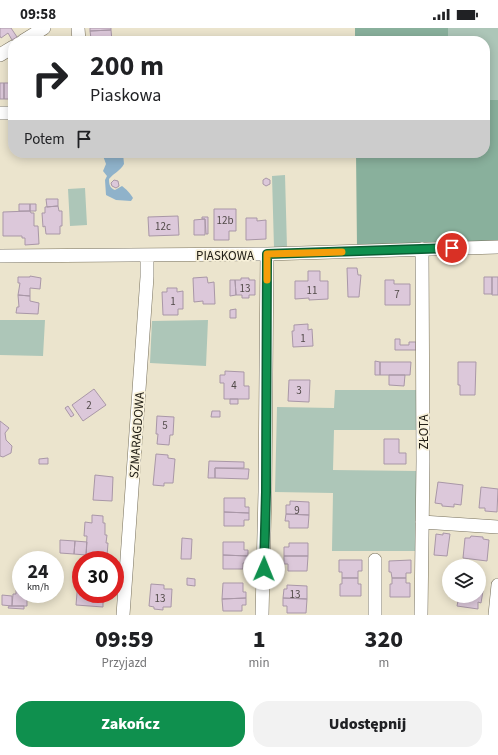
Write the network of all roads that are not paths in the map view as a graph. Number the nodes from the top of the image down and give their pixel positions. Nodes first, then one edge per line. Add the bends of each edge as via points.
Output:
1 (44, 28) edge
2 (31, 36) edge
3 (498, 247) edge
4 (422, 249) junction
5 (267, 254) junction
6 (147, 255) junction
7 (0, 256) edge
8 (422, 522) junction
9 (498, 527) edge
10 (375, 560) dead end
11 (498, 585) edge
12 (123, 615) edge
13 (262, 615) edge
14 (375, 615) edge
15 (421, 615) edge
16 (495, 615) edge

1 - 2 street
3 - 4 street, PIASKOWA
4 - 5 street, PIASKOWA
4 - 8 street, ZŁOTA
5 - 6 street, PIASKOWA
5 - 13 street via 266,492
6 - 7 street, PIASKOWA
6 - 12 street, SZMARAGDOWA
8 - 9 street
8 - 15 street, ZŁOTA
10 - 14 street
11 - 16 street

